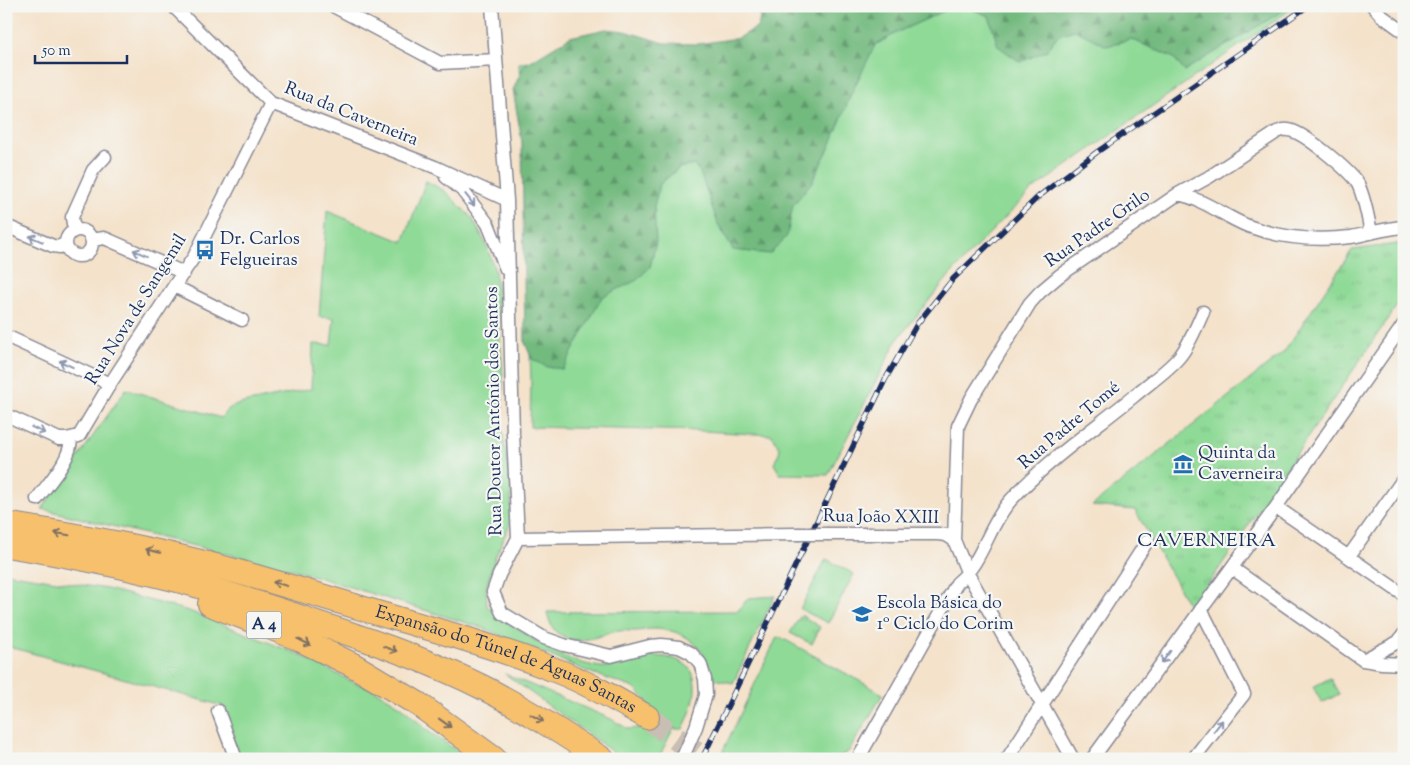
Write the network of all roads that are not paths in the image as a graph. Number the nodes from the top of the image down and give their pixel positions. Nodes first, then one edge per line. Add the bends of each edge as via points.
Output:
1 (173, 6) edge
2 (332, 6) edge
3 (492, 6) edge
4 (1372, 6) edge
5 (1404, 32) edge
6 (496, 60) junction
7 (271, 103) junction
8 (105, 157) dead end
9 (435, 167) junction
10 (1178, 194) junction
11 (507, 200) junction
12 (6, 226) edge
13 (1404, 227) edge
14 (76, 230) junction
15 (1371, 233) junction
16 (92, 240) junction
17 (66, 242) junction
18 (184, 273) junction
19 (510, 278) junction
20 (174, 286) junction
21 (1204, 312) dead end
22 (242, 320) dead end
23 (1404, 324) edge
24 (6, 336) edge
25 (110, 384) junction
26 (6, 415) edge
27 (71, 438) junction
28 (1404, 478) edge
29 (37, 499) dead end
30 (1276, 506) junction
31 (6, 524) edge
32 (518, 538) junction
33 (954, 540) junction
34 (1148, 540) dead end
35 (6, 545) edge
36 (6, 556) edge
37 (1349, 556) junction
38 (1232, 568) junction
39 (968, 574) junction
40 (1404, 595) edge
41 (1198, 613) junction
42 (1401, 638) edge
43 (1363, 660) junction
44 (1404, 663) edge
45 (1042, 704) junction
46 (218, 712) dead end
47 (647, 717) tunnel mouth
48 (236, 759) edge
49 (494, 759) edge
50 (602, 759) edge
51 (682, 759) edge
52 (858, 759) edge
53 (1007, 759) edge
54 (1073, 759) edge
55 (1092, 759) edge
56 (1193, 759) edge

1 - 7 street, Rua da Caverneira
2 - 6 street via 440,63
3 - 6 street, Rua Doutor António dos Santos
4 - 5 street
6 - 11 street, Rua Doutor António dos Santos
7 - 9 street, Rua da Caverneira
7 - 18 street, Rua Nova de Sangemil
8 - 14 street via 93,170 72,217
9 - 11 street, Rua da Caverneira
9 -> 19 street, Rua da Caverneira via 462,190 488,224
10 - 15 street via 1195,198 1248,226 1299,238 1350,237
10 - 15 street, Rua Padre Grilo via 1276,132 1288,130 1322,150 1351,174 1363,197
10 - 33 street, Rua Padre Grilo via 1060,276 1030,304 971,399 958,426
11 - 19 street, Rua Doutor António dos Santos
17 -> 12 street via 53,246
13 - 15 street
14 - 16 street via 88,233
14 - 17 street via 69,234
16 - 17 street via 90,249 80,255 72,253
18 -> 16 street via 104,238
18 - 20 street, Rua Nova de Sangemil
19 - 32 street, Rua Doutor António dos Santos
20 - 22 street
20 - 25 street, Rua Nova de Sangemil
21 - 39 street, Rua Padre Tomé via 1181,356 1056,459 1010,502
23 - 30 street
25 -> 24 street
25 - 27 street, Rua Nova de Sangemil via 79,436
26 -> 27 street via 49,436
27 - 29 street, Rua Nova de Sangemil via 68,455
28 - 37 street
30 - 37 street
30 - 38 street
47 -> 31 highway, Expansão do Túnel de Águas Santas via 561,672 360,608 144,549
32 - 33 street, Rua João XXIII, bridge via 938,534
32 - 51 street, Rua Doutor António dos Santos via 493,592 502,613 544,638 591,652 611,656 662,645 679,647 700,663 706,695
33 - 39 street, Rua João XXIII
34 - 45 street
35 -> 50 highway, A 4 via 159,575 243,598 354,635 417,658 481,687 553,726
36 -> 49 highway, A 4 via 144,584 219,606 295,637 353,665 418,704
37 - 40 street
38 - 41 street
38 - 43 street
39 - 45 street, Rua João XXIII
39 - 52 street, Rua Padre Tomé via 957,583
41 -> 55 street
56 -> 41 street via 1244,694
42 - 43 street
42 - 44 street via 1399,654
43 - 44 street
45 - 53 street
45 - 54 street, Rua João XXIII
46 - 48 street

